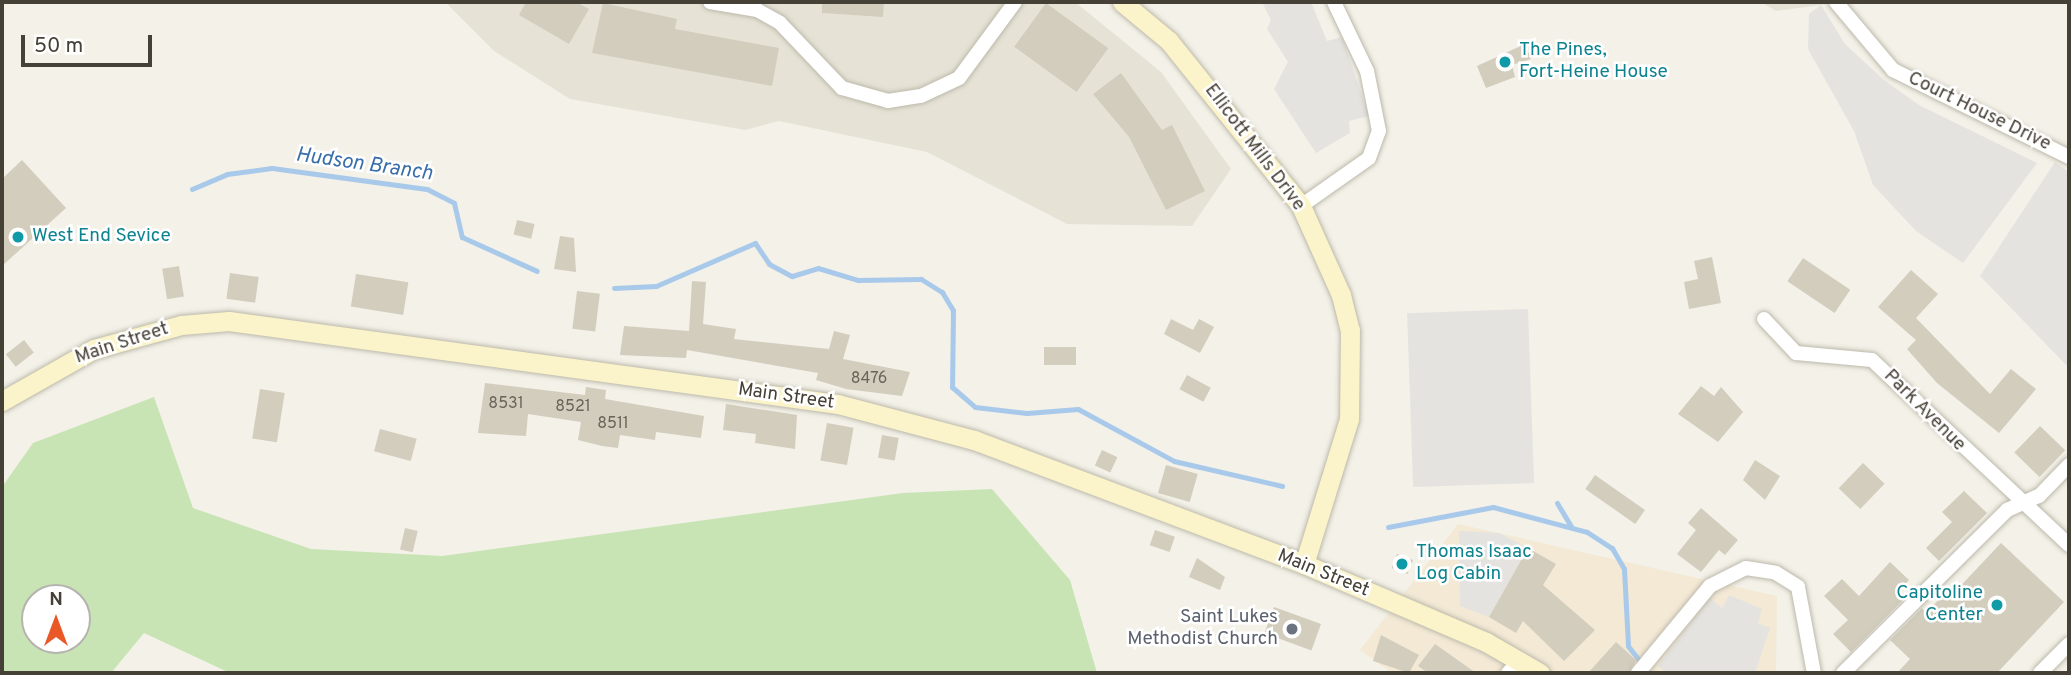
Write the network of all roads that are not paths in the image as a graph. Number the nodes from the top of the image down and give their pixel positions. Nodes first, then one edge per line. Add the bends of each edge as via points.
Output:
1 (710, 2) edge
2 (1015, 2) edge
3 (1122, 2) edge
4 (1334, 2) edge
5 (1836, 2) edge
6 (2069, 157) edge
7 (1301, 206) junction
8 (1764, 319) dead end
9 (2, 401) edge
10 (2069, 465) edge
11 (2023, 503) junction
12 (2069, 545) edge
13 (1304, 564) junction
14 (2069, 644) edge
15 (1514, 667) edge
16 (1540, 673) edge
17 (1638, 673) edge
18 (1814, 673) edge
19 (1843, 673) edge
20 (2040, 673) edge

1 - 2 street via 757,10 780,23 842,88 888,101 921,96 959,78
3 - 7 main road, Ellicott Mills Drive via 1169,41
4 - 7 street via 1367,71 1379,131 1369,158
5 - 6 street, Court House Drive via 1893,70
7 - 13 main road, Ellicott Mills Drive via 1341,295 1351,378 1339,464
8 - 11 street, Park Avenue via 1796,353 1872,360
9 - 13 main road, Main Street via 70,361 134,335 181,325 273,323 883,413 974,440
10 - 11 street via 2039,496
11 - 12 street, Park Avenue
11 - 19 street via 2007,510
13 - 15 main road, Main Street
14 - 20 street
15 - 16 main road, Main Street
17 - 18 street via 1721,576 1762,569 1798,587

